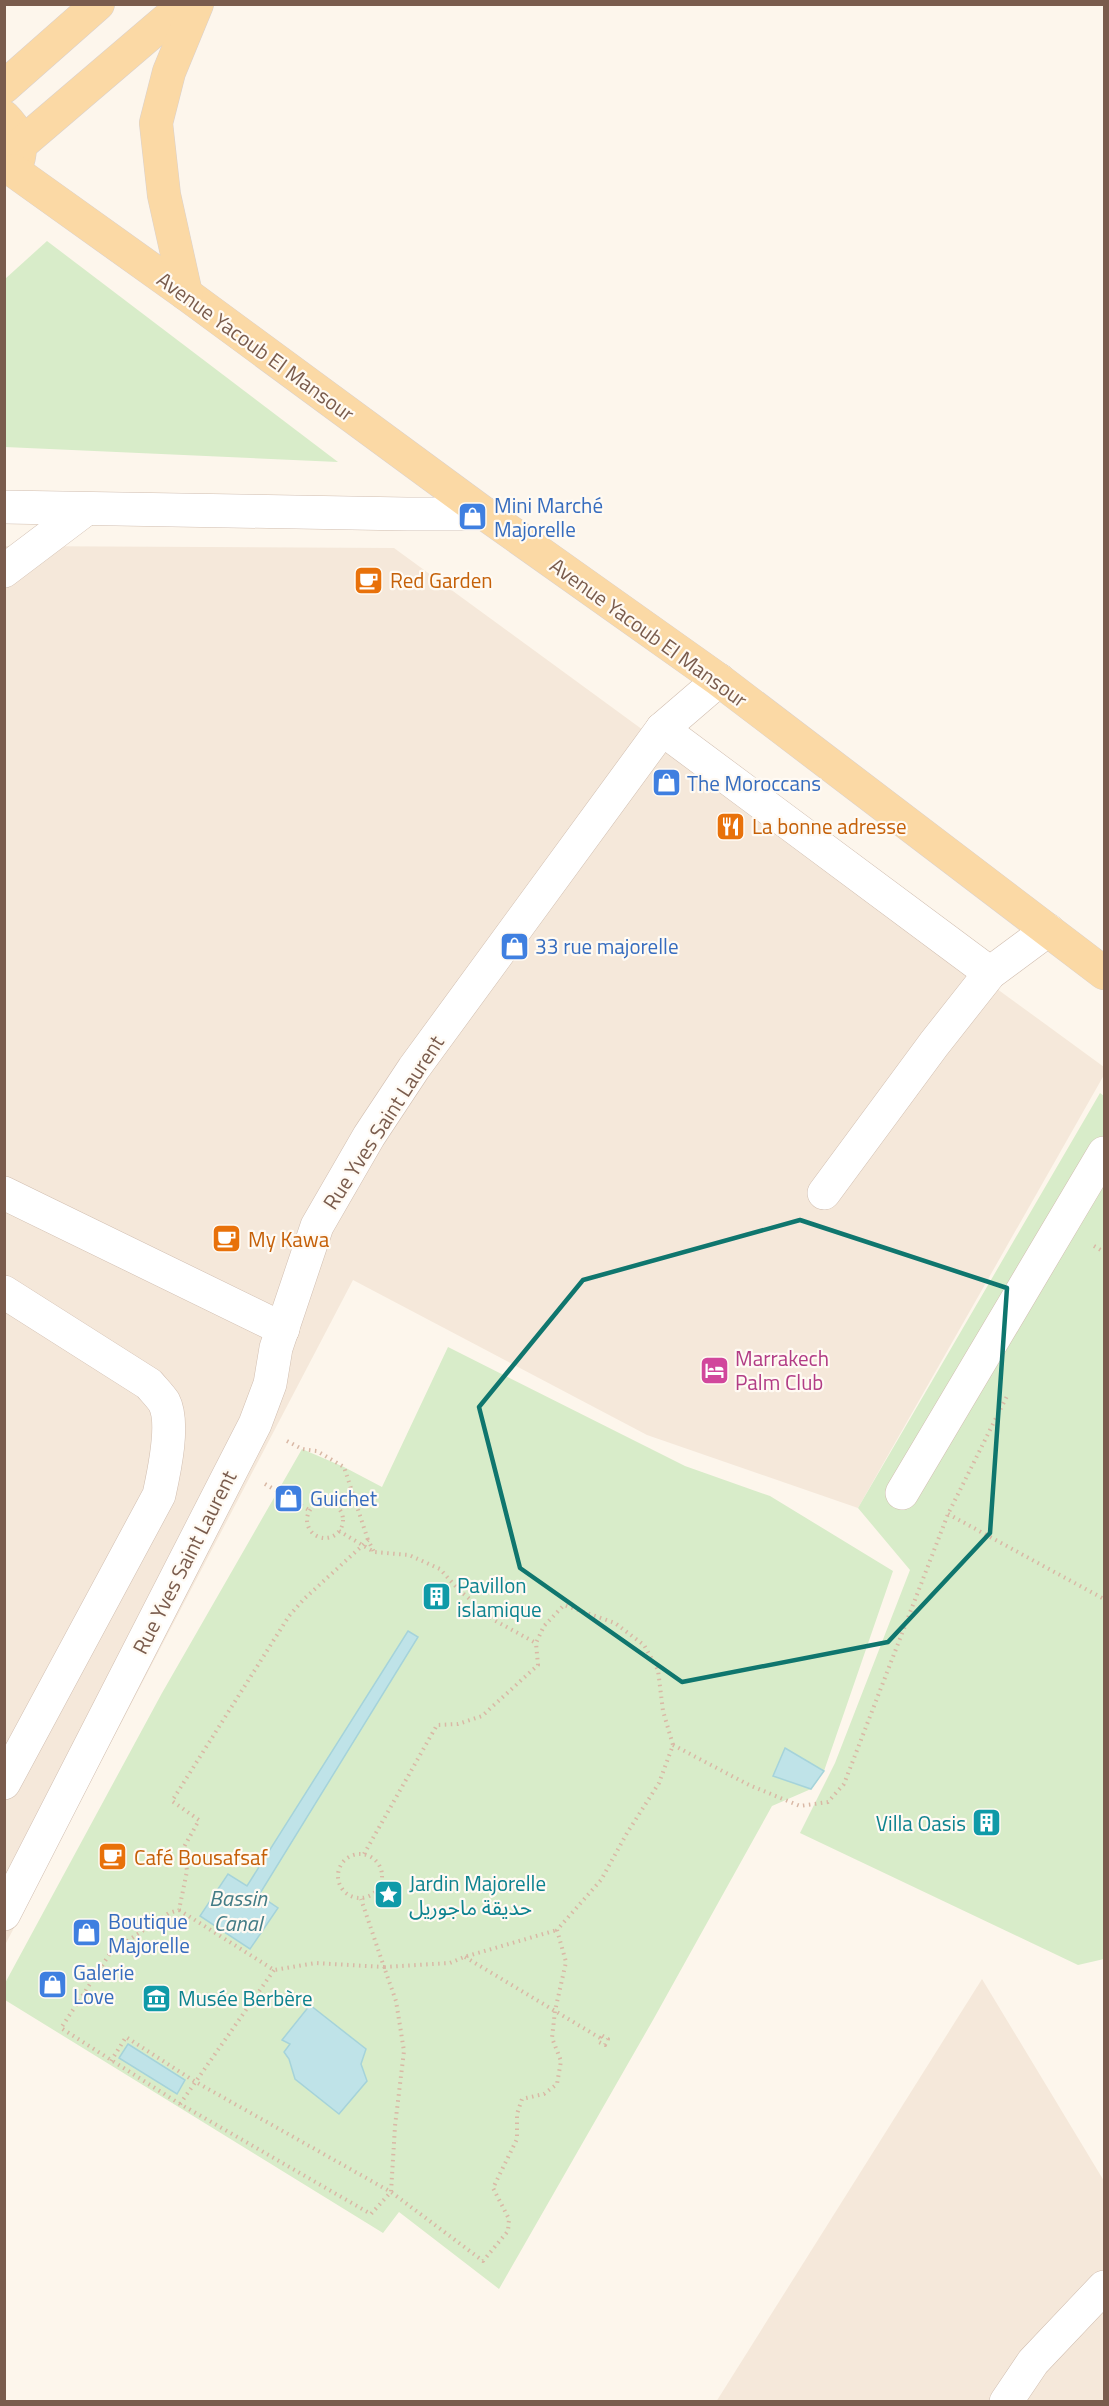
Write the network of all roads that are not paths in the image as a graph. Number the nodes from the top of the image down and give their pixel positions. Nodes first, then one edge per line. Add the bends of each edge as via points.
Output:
1 (98, 4) edge
2 (185, 4) edge
3 (197, 4) edge
4 (4, 87) edge
5 (4, 117) edge
6 (13, 166) edge
7 (186, 294) junction
8 (4, 507) edge
9 (86, 509) junction
10 (485, 514) junction
11 (4, 571) edge
12 (719, 680) junction
13 (662, 729) junction
14 (1048, 930) junction
15 (990, 973) junction
16 (1104, 973) edge
17 (1104, 1153) edge
18 (824, 1192) dead end
19 (4, 1193) edge
20 (4, 1292) edge
21 (283, 1329) junction
22 (902, 1493) dead end
23 (4, 1783) edge
24 (4, 1914) edge
25 (1104, 2286) edge
26 (1006, 2402) edge

1 - 4 main road
2 - 6 main road
3 - 7 main road via 169,72 156,123 164,195
5 - 6 main road via 15,127
6 - 7 main road, Avenue Yacoub El Mansour
7 - 10 main road, Avenue Yacoub El Mansour
8 - 9 street
9 - 10 street
9 - 11 street
10 - 12 main road, Avenue Yacoub El Mansour
12 - 13 street, Rue Yves Saint Laurent
12 - 14 main road, Avenue Yacoub El Mansour
13 - 15 street
13 - 21 street, Rue Yves Saint Laurent via 414,1068 369,1136 317,1226
14 - 15 street
14 - 16 main road, Avenue Yacoub El Mansour
15 - 18 street
17 - 22 street
19 - 21 street
20 - 23 street via 149,1384 165,1404 168,1424 167,1456 159,1495
21 - 24 street, Rue Yves Saint Laurent via 270,1384 255,1424
25 - 26 street via 1033,2362

